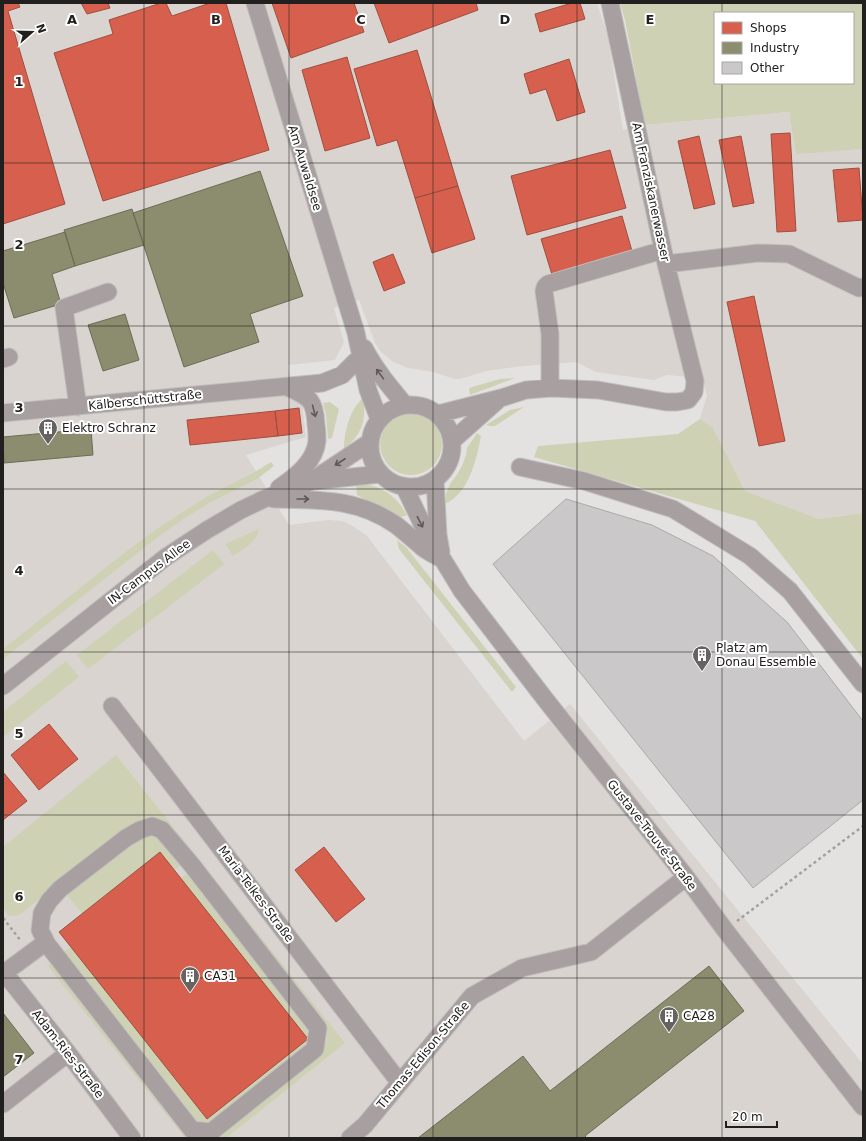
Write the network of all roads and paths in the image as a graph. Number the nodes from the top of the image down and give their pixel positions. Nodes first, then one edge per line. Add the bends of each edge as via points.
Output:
1 (255, 3) edge
2 (610, 3) edge
3 (665, 257) junction
4 (863, 287) edge
5 (108, 292) dead end
6 (356, 333) junction
7 (360, 357) junction
8 (287, 386) junction
9 (550, 388) junction
10 (501, 398) junction
11 (405, 405) junction
12 (78, 407) junction
13 (3, 413) edge
14 (438, 414) junction
15 (379, 420) junction
16 (452, 441) junction
17 (370, 442) junction
18 (520, 467) dead end
19 (380, 474) junction
20 (435, 480) junction
21 (310, 482) junction
22 (404, 486) junction
23 (264, 499) junction
24 (443, 560) junction
25 (863, 684) edge
26 (3, 686) edge
27 (112, 706) dead end
28 (863, 826) edge
29 (686, 878) junction
30 (725, 930) junction
31 (46, 942) junction
32 (4, 972) edge
33 (68, 1053) junction
34 (400, 1083) junction
35 (3, 1104) edge
36 (863, 1108) edge
37 (132, 1138) edge
38 (350, 1138) edge

1 - 6 street, Am Auwaldsee
2 - 3 street, Am Franziskanerwasser
3 - 4 street via 789,254 859,288
3 - 9 street via 548,284 545,287 550,345
3 - 9 street, Am Franziskanerwasser via 695,381 694,392 688,400 666,402 598,390
5 - 12 street via 64,308
6 - 7 street, Am Auwaldsee
11 -> 6 street, Am Auwaldsee via 372,363
7 - 8 street, Kälberschüttstraße via 342,375 329,381
7 - 15 street, Am Auwaldsee
8 - 12 street, Kälberschüttstraße
8 -> 23 street via 311,401 316,415 317,441 310,461 302,470
9 - 10 street via 526,390
10 - 14 street
10 - 16 street
11 - 14 street via 422,406
11 - 15 street via 386,412
12 - 13 street, Kälberschüttstraße
14 - 16 street via 450,431
15 - 17 street via 372,430
16 - 20 street via 449,463
17 - 19 street via 370,453
17 -> 21 street, IN-Campus Allee
18 - 25 street via 584,481 673,509 750,556 790,591
19 - 21 street, IN-Campus Allee
19 - 22 street via 391,482
20 - 22 street via 425,485
20 - 24 street, Gustave-Trouvé-Straße via 438,535
21 - 23 street, IN-Campus Allee
22 -> 24 street, Gustave-Trouvé-Straße
23 -> 24 street, Gustave-Trouvé-Straße via 340,502 364,508 397,526 423,548
23 - 26 street, IN-Campus Allee via 222,521 166,557
24 - 29 street, Gustave-Trouvé-Straße via 476,609
27 - 34 street, Maria-Telkes-Straße
28 - 30 path
29 - 30 street, Gustave-Trouvé-Straße
29 - 34 street, Thomas-Edison-Straße via 591,952 522,968 472,996
30 - 36 street, Gustave-Trouvé-Straße
31 - 31 street via 192,1130 211,1132 315,1049 318,1028 191,864 162,830 152,826 126,838 60,890 49,902 42,913 40,930
31 - 32 street
32 - 33 street, Adam-Ries-Straße
33 - 35 street
33 - 37 street, Adam-Ries-Straße
34 - 38 street, Thomas-Edison-Straße via 365,1125

